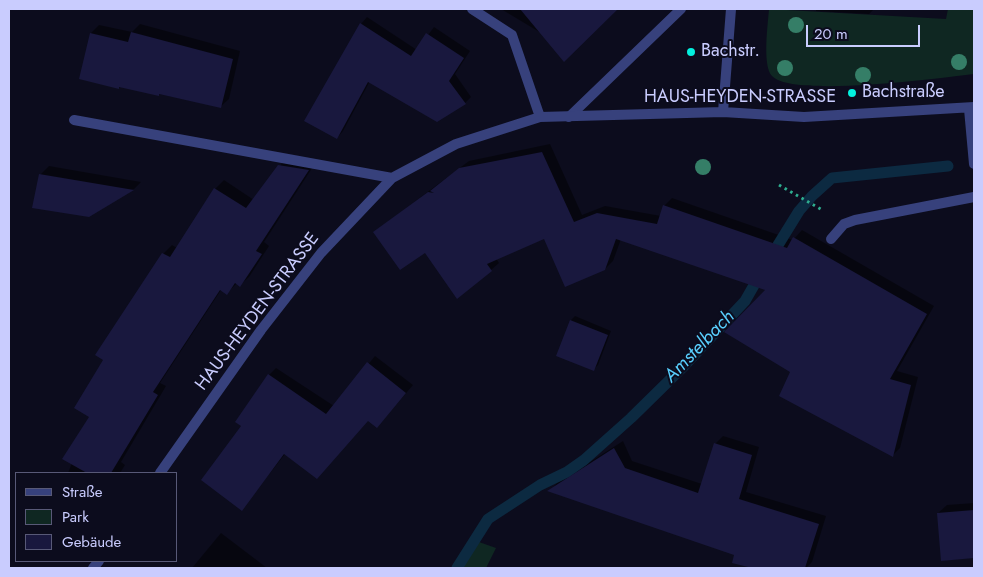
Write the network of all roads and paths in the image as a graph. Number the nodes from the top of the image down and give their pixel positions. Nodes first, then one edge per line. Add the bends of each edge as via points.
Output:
1 (472, 9) edge
2 (681, 9) edge
3 (731, 9) edge
4 (972, 108) edge
5 (723, 112) junction
6 (540, 117) junction
7 (569, 117) junction
8 (74, 120) dead end
9 (974, 164) edge
10 (392, 178) junction
11 (778, 185) dead end
12 (974, 197) edge
13 (816, 206) dead end
14 (831, 239) dead end
15 (161, 472) edge

1 - 6 street via 512,35
2 - 7 street
3 - 5 street
4 - 5 street, HAUS-HEYDEN-STRASSE via 804,117
4 - 9 street, HAUS-HEYDEN-STRASSE
5 - 7 street, HAUS-HEYDEN-STRASSE
6 - 7 street, HAUS-HEYDEN-STRASSE
6 - 10 street, HAUS-HEYDEN-STRASSE via 456,144
8 - 10 street
10 - 15 street, HAUS-HEYDEN-STRASSE via 315,260
11 - 13 path
12 - 14 street via 855,220 844,224

